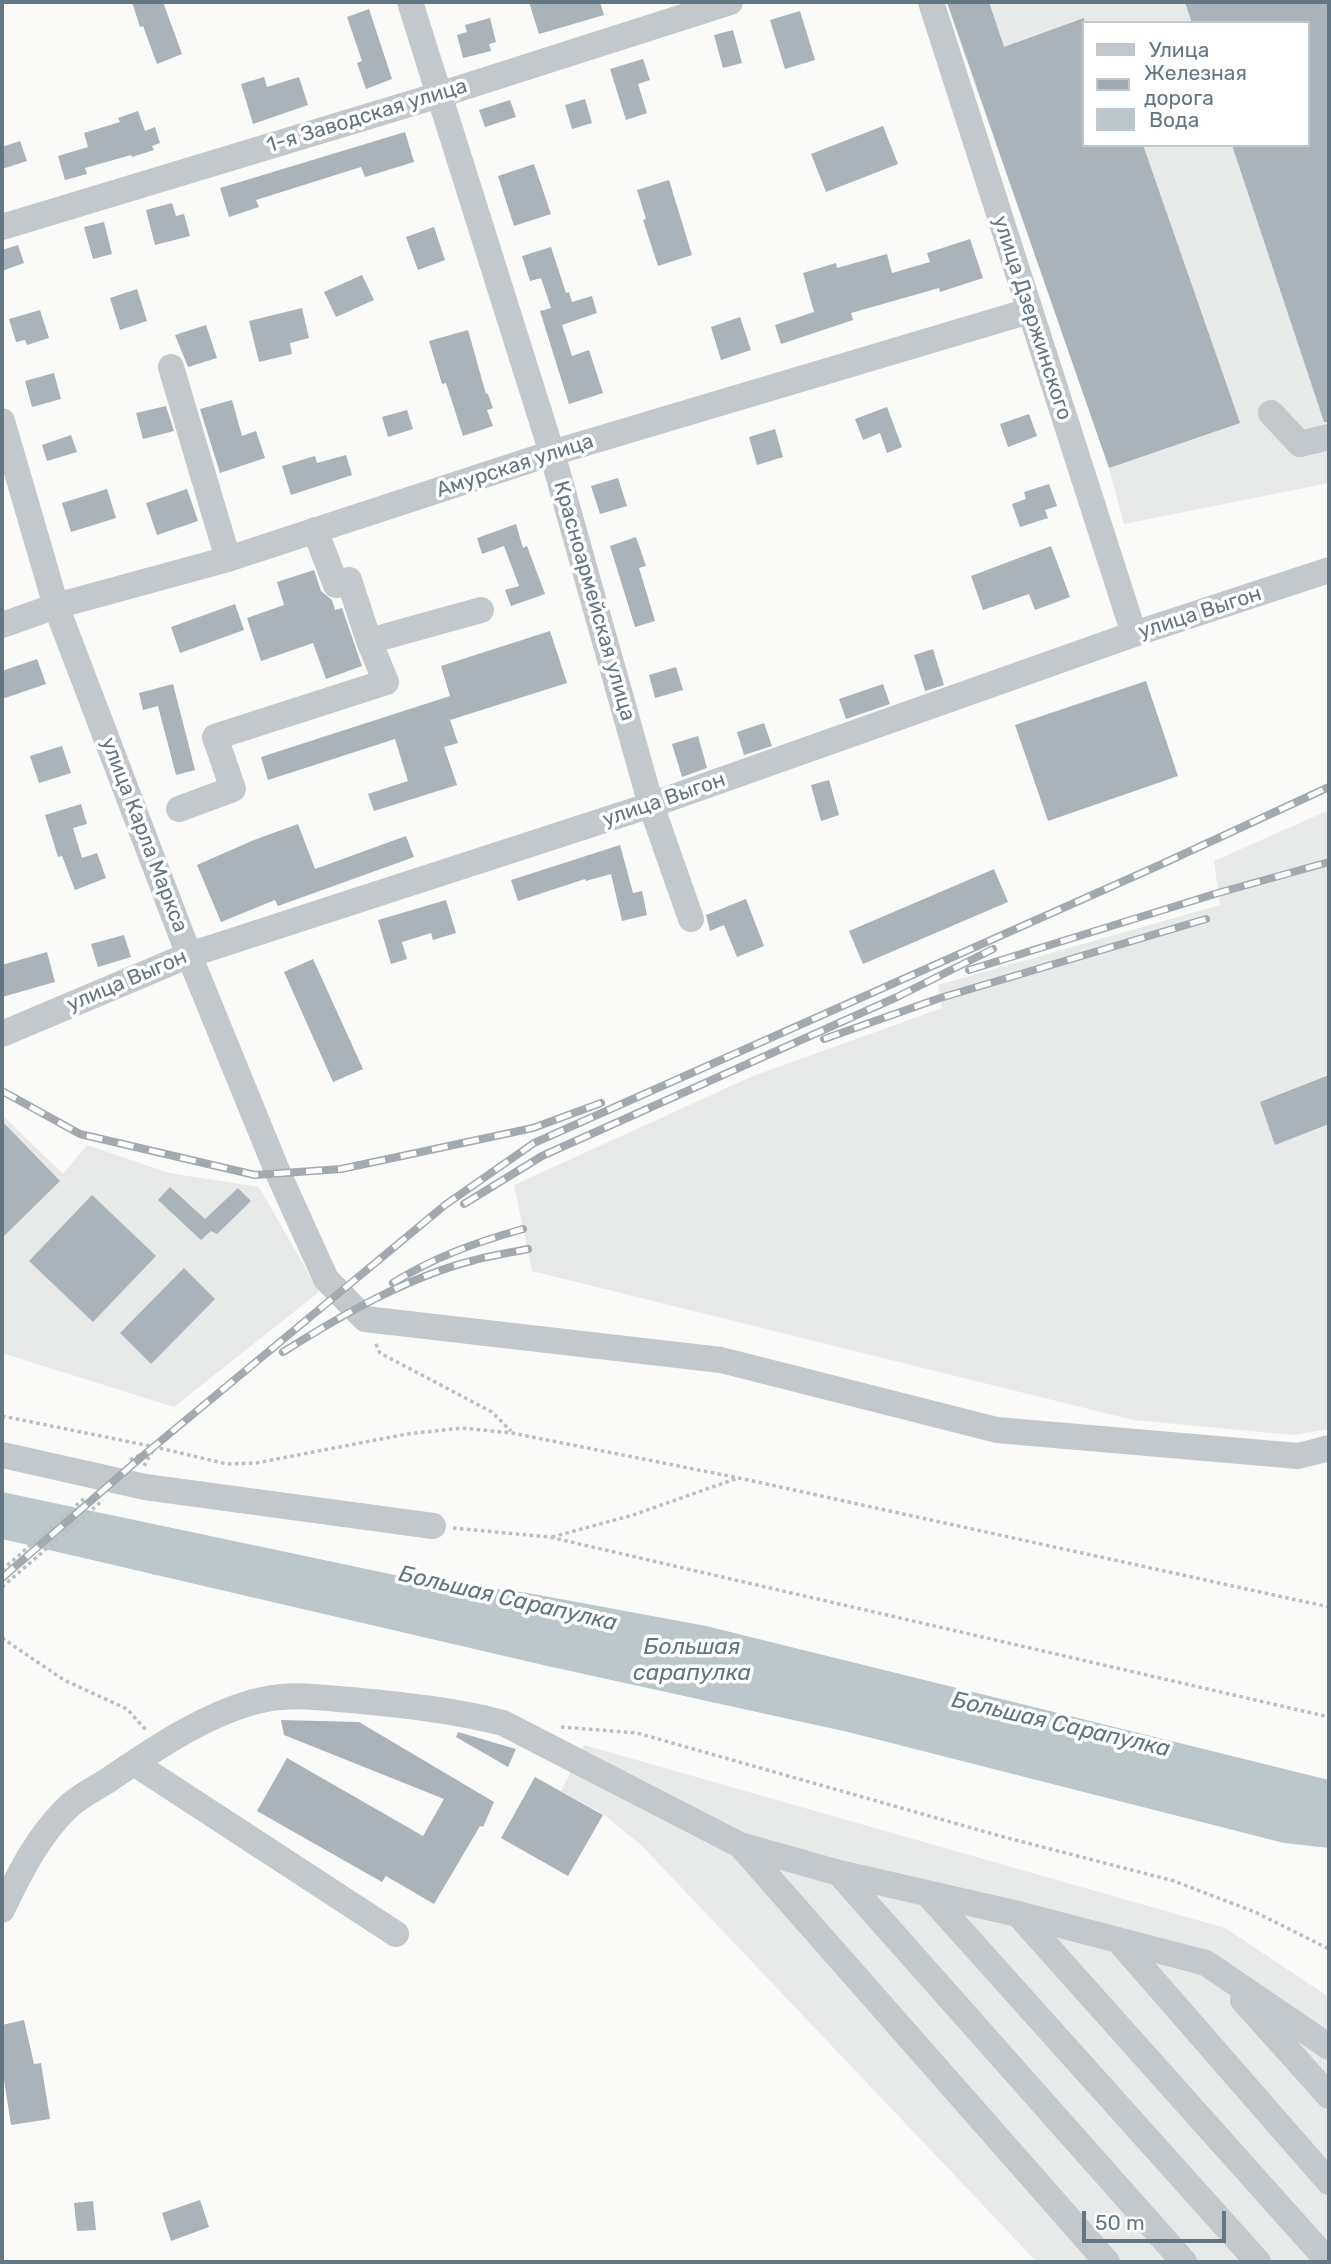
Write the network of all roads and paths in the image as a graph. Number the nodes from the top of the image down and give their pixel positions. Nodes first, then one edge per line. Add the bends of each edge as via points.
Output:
1 (410, 2) edge
2 (730, 2) edge
3 (931, 2) edge
4 (439, 95) junction
5 (2, 227) edge
6 (1029, 311) junction
7 (171, 367) dead end
8 (1271, 413) dead end
9 (2, 421) edge
10 (1329, 437) edge
11 (552, 453) junction
12 (315, 530) junction
13 (228, 559) junction
14 (1329, 570) edge
15 (56, 606) junction
16 (481, 610) dead end
17 (2, 625) edge
18 (1134, 634) junction
19 (369, 641) junction
20 (651, 806) junction
21 (179, 809) dead end
22 (691, 919) dead end
23 (189, 955) junction
24 (2, 1034) edge
25 (365, 1319) junction
26 (2, 1416) edge
27 (512, 1433) junction
28 (155, 1447) junction
29 (1329, 1448) edge
30 (2, 1455) edge
31 (125, 1464) dead end
32 (136, 1472) dead end
33 (739, 1478) junction
34 (94, 1490) dead end
35 (105, 1499) dead end
36 (433, 1526) joint
37 (550, 1537) junction
38 (2, 1570) edge
39 (2, 1587) edge
40 (1329, 1607) edge
41 (2, 1638) edge
42 (1329, 1717) edge
43 (555, 1726) dead end
44 (161, 1747) junction
45 (134, 1763) junction
46 (740, 1845) junction
47 (839, 1873) junction
48 (927, 1893) junction
49 (2, 1910) edge
50 (1018, 1914) junction
51 (396, 1934) dead end
52 (1118, 1940) junction
53 (1329, 1949) edge
54 (1214, 1967) junction
55 (1329, 2047) edge
56 (1329, 2096) edge
57 (1329, 2182) edge
58 (1107, 2262) edge
59 (1184, 2262) edge
60 (1258, 2262) edge
61 (1329, 2262) edge

1 - 4 street, Красноармейская улица
2 - 4 street, 1-я Заводская улица
3 - 6 street, улица Дзержинского
4 - 5 street, 1-я Заводская улица
4 - 11 street, Красноармейская улица
6 - 11 street, Амурская улица
6 - 18 street, улица Дзержинского
7 - 13 street
8 - 10 street via 1300,444
9 - 15 street, улица Карла Маркса
11 - 12 street, Амурская улица
11 - 20 street, Красноармейская улица
12 - 13 street, Амурская улица
12 - 19 street via 336,585 349,580
13 - 15 street, Амурская улица
14 - 18 street, улица Выгон
15 - 17 street, Амурская улица
15 - 23 street, улица Карла Маркса
16 - 19 street
18 - 20 street, улица Выгон
19 - 21 street via 386,682 215,737 233,789
20 - 22 street, Красноармейская улица
20 - 23 street, улица Выгон
23 - 24 street, улица Выгон
23 - 25 street, улица Карла Маркса via 326,1279
25 - 27 path via 380,1353 492,1412
25 - 29 street via 721,1360 997,1430 1298,1456
26 - 28 path
27 - 28 path via 462,1428 407,1434 228,1464
27 - 33 path
28 - 31 path
28 - 32 path
30 - 36 street via 145,1487
33 - 37 path via 633,1515
33 - 40 path
34 - 38 path
35 - 39 path
36 - 37 path
37 - 42 path
41 - 44 path via 64,1680 127,1709
43 - 53 path via 636,1733 1174,1881 1255,1912
44 - 45 street
44 - 46 street via 238,1707 289,1696 439,1710 503,1723
45 - 49 street via 68,1807 20,1871
45 - 51 street
46 - 47 street
46 - 58 street
47 - 48 street
47 - 59 street
48 - 50 street
48 - 60 street
50 - 52 street
50 - 61 street
52 - 54 street
52 - 57 street
54 - 55 street
54 - 56 street

